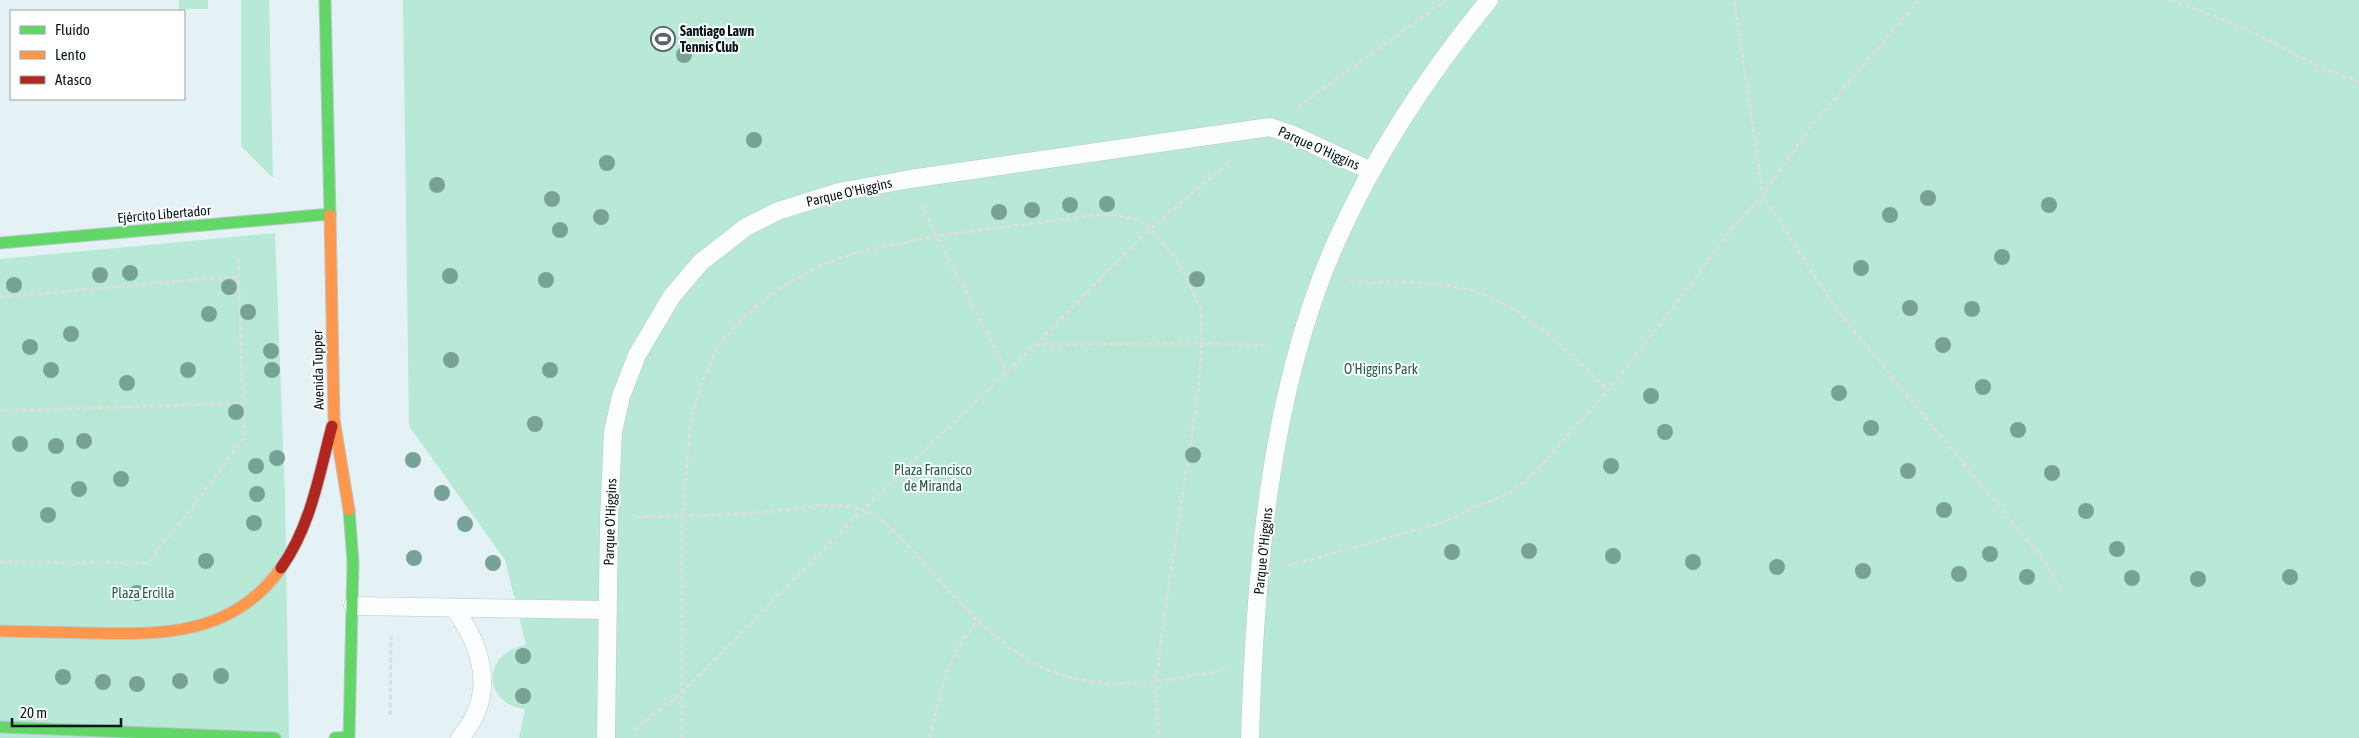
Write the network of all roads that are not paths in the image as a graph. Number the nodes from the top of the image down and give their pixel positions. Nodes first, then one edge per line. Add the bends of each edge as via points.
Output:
1 (325, 0) edge
2 (1489, 0) edge
3 (1371, 172) junction
4 (330, 214) junction
5 (0, 243) edge
6 (334, 419) junction
7 (353, 606) junction
8 (454, 608) junction
9 (608, 610) junction
10 (0, 631) edge
11 (0, 727) edge
12 (275, 738) edge
13 (347, 738) edge
14 (460, 738) edge
15 (606, 738) edge
16 (1250, 738) edge

1 - 4 main road, Avenida Tupper
2 - 3 lane, Parque O'Higgins via 1422,92
3 - 9 lane, Parque O'Higgins via 1270,127 839,192 778,211 746,227 702,262 672,296 637,355 621,396 614,432
3 - 16 lane, Parque O'Higgins via 1336,242 1299,348 1272,470 1252,663
4 - 5 main road, Ejército Libertador
4 - 6 main road, Avenida Tupper
6 - 7 main road, Avenida Tupper via 349,504
6 - 10 main road via 307,519 294,548 264,588 233,611 201,626 177,632
7 - 8 lane
7 - 13 main road, Avenida Tupper
8 - 9 lane
8 - 14 lane via 478,648 482,669 476,713
9 - 15 lane, Parque O'Higgins
11 - 12 main road

